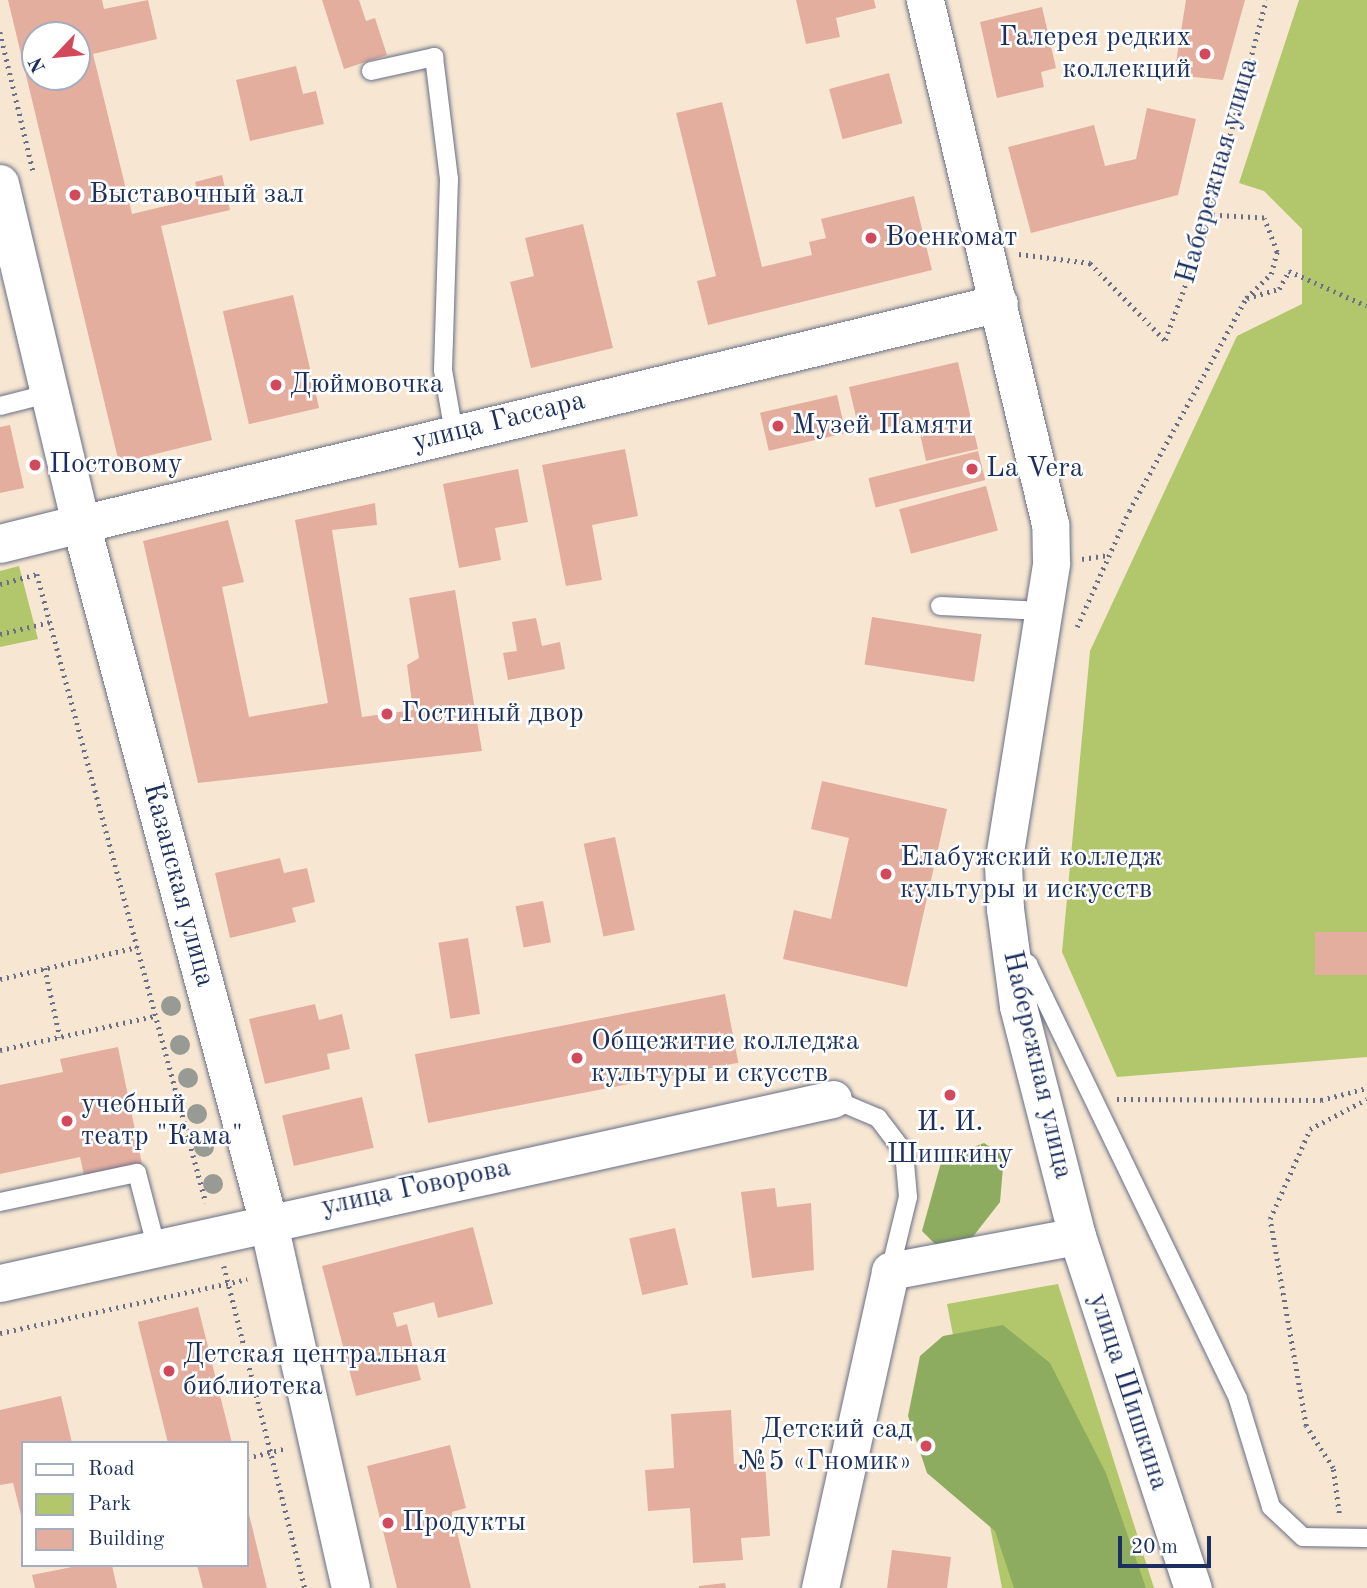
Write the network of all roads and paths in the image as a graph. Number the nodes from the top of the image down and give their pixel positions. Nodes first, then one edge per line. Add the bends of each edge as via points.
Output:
1 (925, 0) edge
2 (1266, 0) edge
3 (371, 71) dead end
4 (0, 184) edge
5 (1209, 215) junction
6 (988, 250) junction
7 (1246, 298) junction
8 (999, 303) junction
9 (1367, 306) edge
10 (51, 393) junction
11 (0, 406) edge
12 (454, 433) junction
13 (81, 524) junction
14 (0, 544) edge
15 (0, 584) edge
16 (940, 606) dead end
17 (1044, 611) junction
18 (50, 622) junction
19 (0, 634) edge
20 (1070, 642) dead end
21 (137, 947) junction
22 (1009, 949) junction
23 (45, 968) junction
24 (0, 979) edge
25 (155, 1016) junction
26 (60, 1037) junction
27 (0, 1050) edge
28 (1367, 1088) edge
29 (1094, 1098) junction
30 (833, 1099) joint
31 (1367, 1099) edge
32 (0, 1202) edge
33 (208, 1214) dead end
34 (268, 1220) junction
35 (1077, 1236) junction
36 (156, 1246) junction
37 (222, 1259) dead end
38 (279, 1268) junction
39 (890, 1271) junction
40 (0, 1283) edge
41 (229, 1284) junction
42 (0, 1333) edge
43 (253, 1456) dead end
44 (248, 1458) edge
45 (1342, 1538) junction
46 (1367, 1538) edge
47 (305, 1588) edge
48 (351, 1588) edge
49 (820, 1588) edge
50 (1193, 1588) edge

1 - 6 street, Набережная улица
2 - 5 path, Набережная улица
3 - 12 lane via 434,57 449,179 443,370
4 - 10 street, Казанская улица
5 - 6 path, Набережная улица via 1165,340 1090,263
5 - 7 path via 1244,213 1264,218 1273,229 1277,252 1271,274
6 - 8 street, Набережная улица
7 - 9 path via 1279,289 1289,271
7 - 20 path via 1129,510
8 - 12 street, улица Гассара
8 - 17 street, Набережная улица via 1050,524
10 - 11 lane
10 - 13 street, Казанская улица
12 - 13 street, улица Гассара
13 - 14 street, улица Гассара
13 - 34 street, Казанская улица
15 - 18 path via 37,574
16 - 17 lane
17 - 22 street, Набережная улица via 1003,864
18 - 19 path
18 - 21 path
21 - 23 path
21 - 25 path
22 - 29 lane via 1028,964
22 - 35 street, Набережная улица
23 - 24 path
23 - 26 path
25 - 26 path
25 - 33 path
26 - 27 path
28 - 29 path via 1321,1100
29 - 45 lane via 1238,1399 1271,1507 1303,1537
30 - 34 street, улица Говорова
30 - 39 lane via 878,1118 904,1152 908,1197
31 - 45 path via 1310,1129 1270,1219 1306,1426 1333,1468
32 - 36 lane via 136,1173
34 - 36 street, улица Говорова
34 - 38 street, Казанская улица
35 - 39 street
35 - 50 street, улица Шишкина
36 - 40 street, улица Говорова
37 - 41 path
38 - 41 path
38 - 48 street, Казанская улица
39 - 49 street
41 - 42 path
41 - 47 path
43 - 44 path
45 - 46 lane

